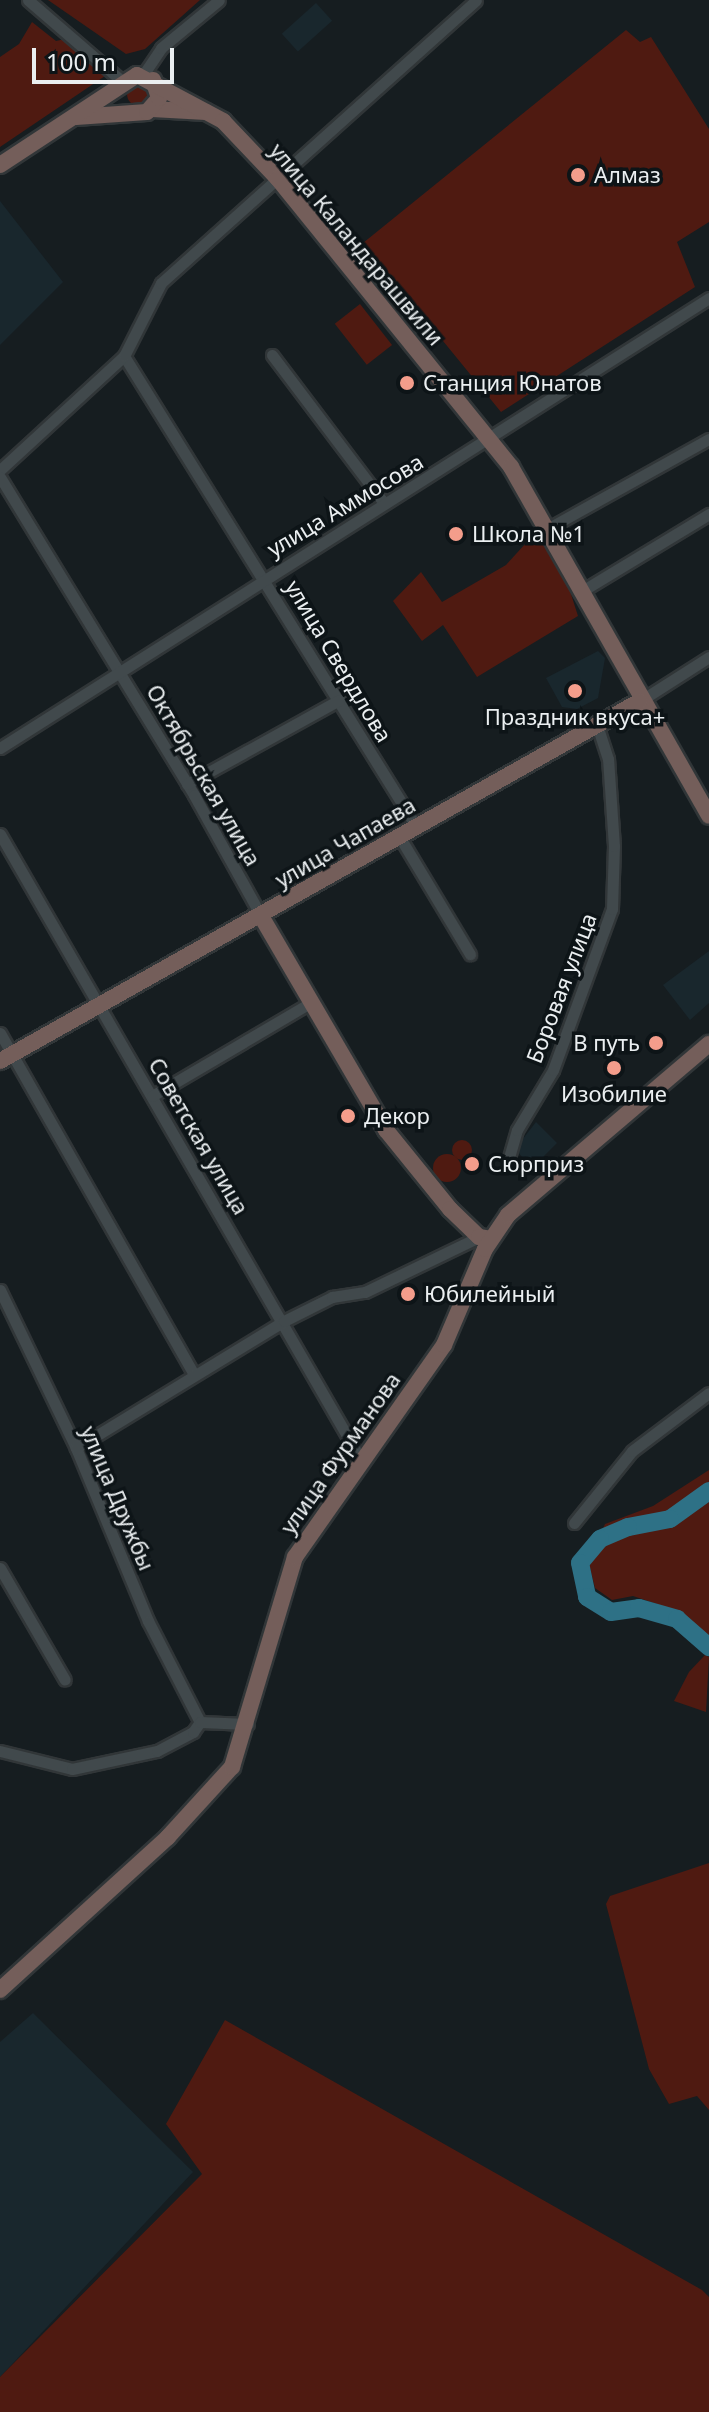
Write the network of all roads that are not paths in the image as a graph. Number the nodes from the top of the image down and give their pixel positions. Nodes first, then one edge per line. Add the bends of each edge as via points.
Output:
1 (28, 0) edge
2 (219, 0) edge
3 (476, 0) edge
4 (148, 77) junction
5 (124, 83) junction
6 (152, 109) junction
7 (134, 112) junction
8 (215, 115) junction
9 (70, 118) junction
10 (0, 165) edge
11 (278, 179) junction
12 (709, 298) edge
13 (272, 355) dead end
14 (124, 356) junction
15 (486, 435) junction
16 (709, 439) edge
17 (0, 470) edge
18 (0, 477) edge
19 (383, 502) junction
20 (709, 514) edge
21 (547, 529) junction
22 (265, 577) junction
23 (582, 591) junction
24 (709, 657) edge
25 (116, 672) junction
26 (339, 700) junction
27 (640, 701) junction
28 (597, 725) junction
29 (0, 748) edge
30 (187, 784) junction
31 (709, 816) edge
32 (416, 826) junction
33 (0, 834) edge
34 (399, 836) junction
35 (261, 916) junction
36 (470, 954) dead end
37 (310, 1003) junction
38 (99, 1005) junction
39 (0, 1033) edge
40 (709, 1044) edge
41 (6, 1057) edge
42 (152, 1096) junction
43 (508, 1161) dead end
44 (485, 1238) junction
45 (0, 1290) edge
46 (284, 1321) junction
47 (194, 1374) junction
48 (709, 1393) edge
49 (76, 1448) junction
50 (361, 1460) junction
51 (574, 1523) dead end
52 (0, 1568) edge
53 (65, 1680) dead end
54 (200, 1722) junction
55 (248, 1724) junction
56 (0, 1751) edge
57 (0, 1990) edge

1 - 5 street
2 - 4 street via 161,48
3 - 11 street
4 - 5 main road
4 - 6 main road via 159,98
4 - 8 main road, улица Каландарашвили
5 - 7 main road via 121,98
5 - 9 main road
6 - 7 main road
6 - 8 main road via 190,108
7 - 9 main road
8 - 11 main road, улица Каландарашвили
9 - 10 main road
11 - 14 street via 161,283
11 - 15 main road, улица Каландарашвили
12 - 15 street, улица Аммосова
13 - 19 street
14 - 17 street
14 - 22 street, улица Свердлова
15 - 19 street, улица Аммосова via 482,446
15 - 21 main road, улица Каландарашвили
16 - 21 street
18 - 25 street, Октябрьская улица
19 - 22 street, улица Аммосова
20 - 23 street
21 - 23 main road, улица Каландарашвили
22 - 25 street, улица Аммосова
22 - 26 street, улица Свердлова
23 - 27 main road, улица Каландарашвили
24 - 27 street, улица Чапаева
25 - 29 street, улица Аммосова
25 - 30 street, Октябрьская улица
26 - 30 street
26 - 32 street, улица Свердлова
27 - 28 main road, улица Чапаева
27 - 31 main road, улица Каландарашвили
28 - 32 main road, улица Чапаева
28 - 43 street, Боровая улица via 608,759 612,909 553,1070 517,1130
30 - 35 street, Октябрьская улица
32 - 34 main road, улица Чапаева
33 - 38 street, Советская улица
34 - 35 main road, улица Чапаева
34 - 36 street
35 - 37 main road, Октябрьская улица
35 - 38 main road, улица Чапаева
37 - 42 street
37 - 44 main road, Октябрьская улица via 386,1130
38 - 41 main road, улица Чапаева
38 - 42 street, Советская улица
39 - 41 street
40 - 44 main road, улица Фурманова via 596,1136
41 - 47 street
42 - 46 street, Советская улица
44 - 46 street via 365,1292 332,1297
44 - 50 main road, улица Фурманова via 444,1345
45 - 49 street, улица Дружбы
46 - 47 street
46 - 50 street, Советская улица
47 - 49 street
48 - 51 street via 632,1451
49 - 54 street, улица Дружбы via 148,1621
50 - 55 main road, улица Фурманова via 313,1526 284,1581
52 - 53 street
54 - 55 street
54 - 56 street via 193,1732 157,1751 72,1769
55 - 57 main road, улица Фурманова via 232,1767 206,1799

